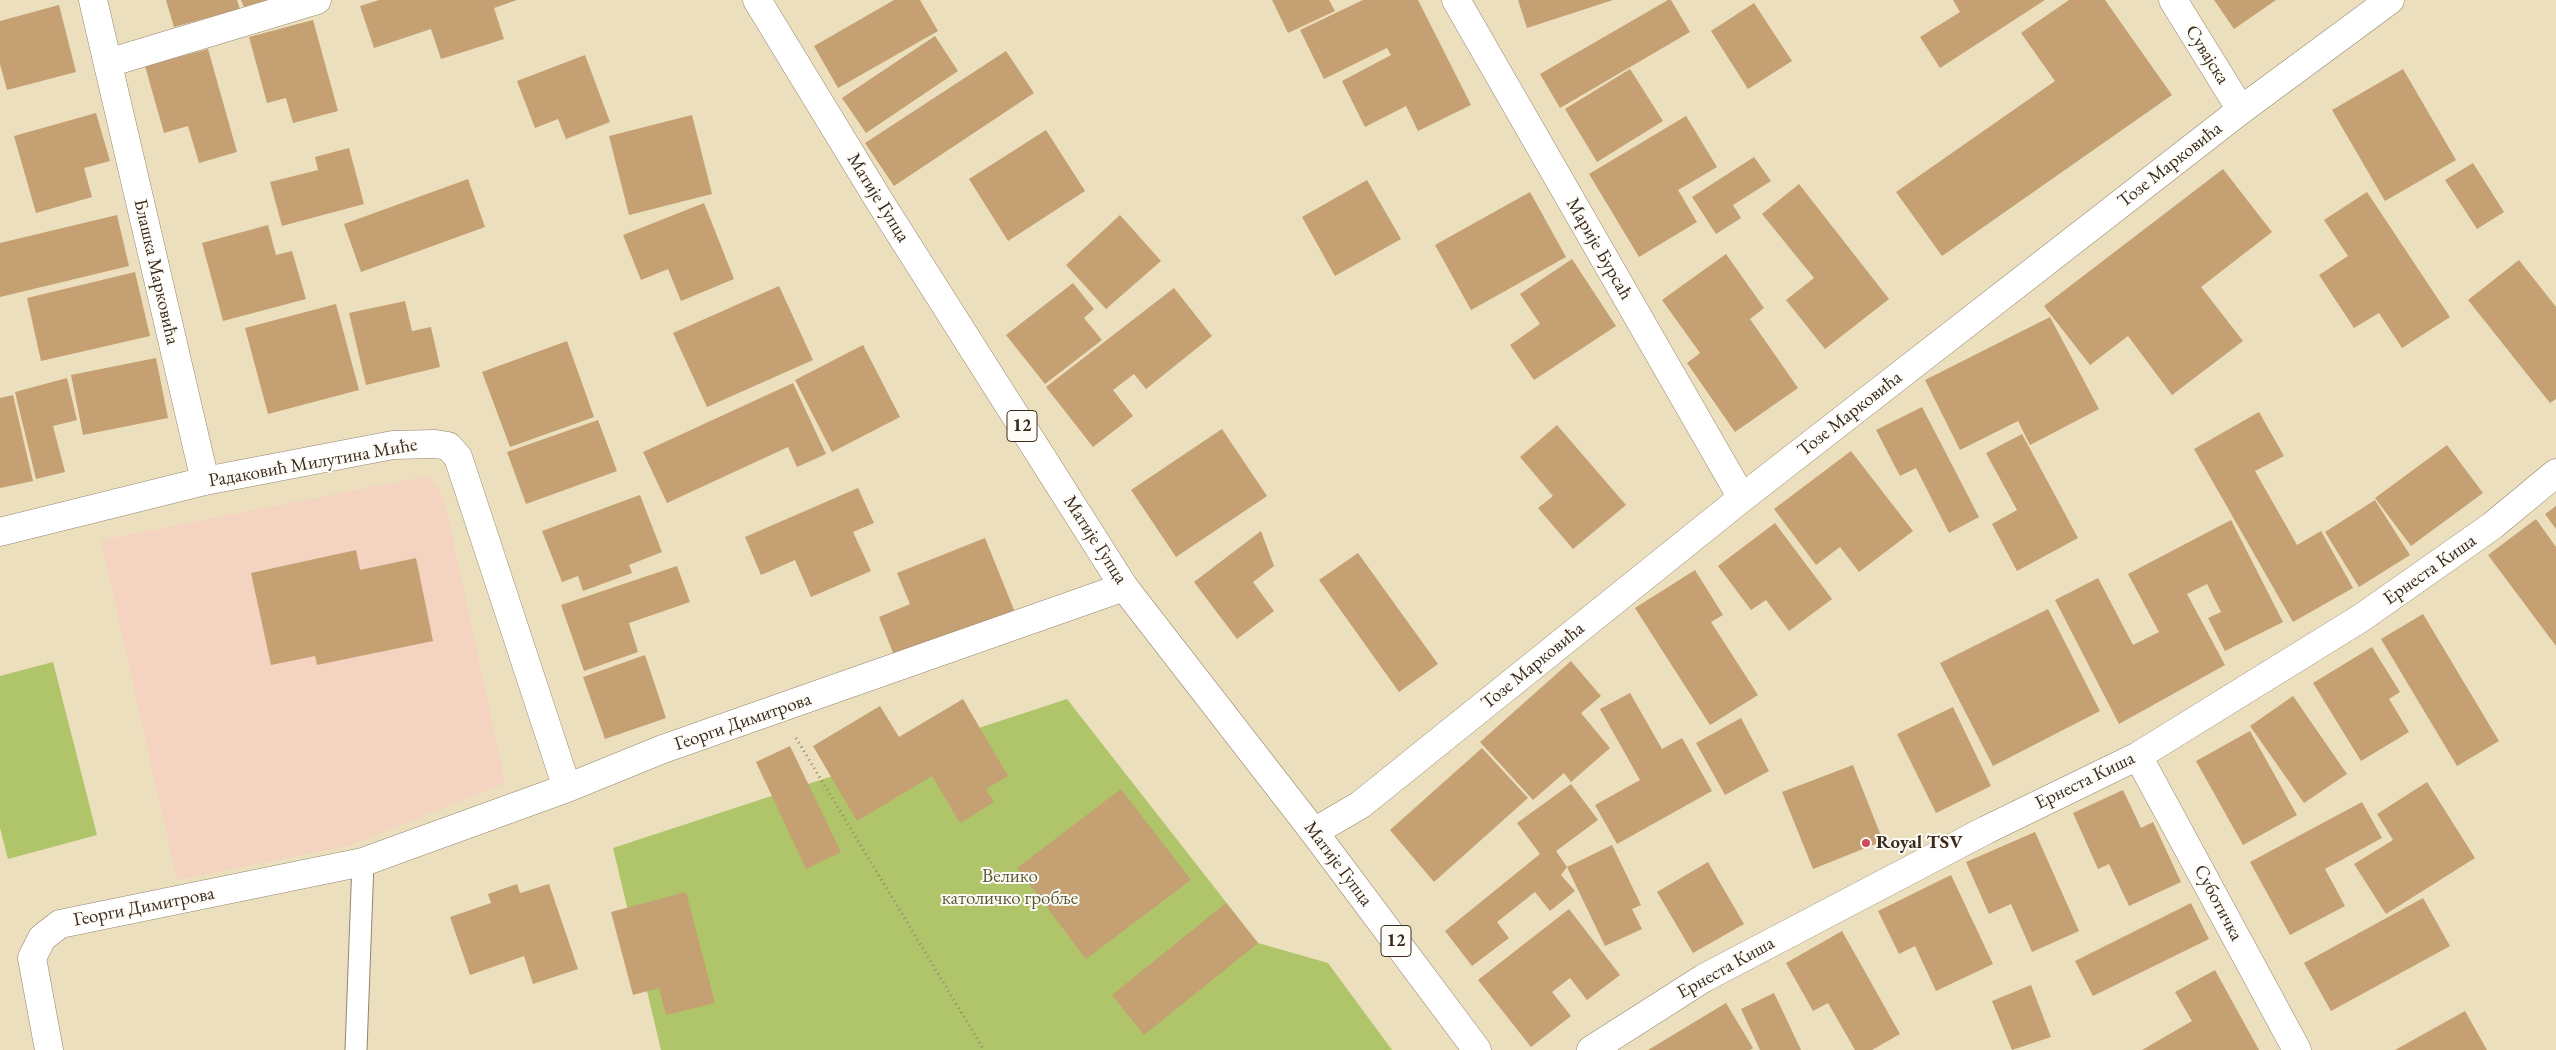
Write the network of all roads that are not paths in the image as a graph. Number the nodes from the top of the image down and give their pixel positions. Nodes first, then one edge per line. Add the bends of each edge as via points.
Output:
1 (93, 0) edge
2 (317, 0) edge
3 (757, 0) edge
4 (1456, 0) edge
5 (2173, 0) edge
6 (2390, 0) edge
7 (108, 62) junction
8 (2241, 110) junction
9 (2556, 473) edge
10 (205, 481) junction
11 (1742, 498) junction
12 (0, 532) edge
13 (1124, 587) junction
14 (2138, 756) junction
15 (567, 788) junction
16 (1314, 832) junction
17 (363, 862) junction
18 (49, 1050) edge
19 (356, 1050) edge
20 (1477, 1050) edge
21 (1590, 1050) edge
22 (2297, 1050) edge

1 - 7 street, Блашка Марковића
2 - 7 street
3 - 13 street, Матије Гупца / 12 via 880,202
4 - 11 street, Марије Бурсаћ
5 - 8 street, Сувајска
6 - 8 street, Тозе Марковића
7 - 10 street, Блашка Марковића
8 - 11 street, Тозе Марковића
9 - 14 street, Ернеста Киша via 2492,526 2362,618
10 - 12 street, Радаковић Милутина Миће
10 - 15 street, Радаковић Милутина Миће via 393,446 448,446 458,457
11 - 16 street, Тозе Марковића via 1360,805
13 - 15 street, Георги Димитрова via 663,749
13 - 16 street, Матије Гупца / 12
14 - 21 street, Ернеста Киша via 1986,830 1704,978
14 - 22 street, Суботичка
15 - 17 street, Георги Димитрова
16 - 20 street, Матије Гупца / 12
17 - 18 street, Георги Димитрова via 60,924 42,938 32,958
17 - 19 lane

